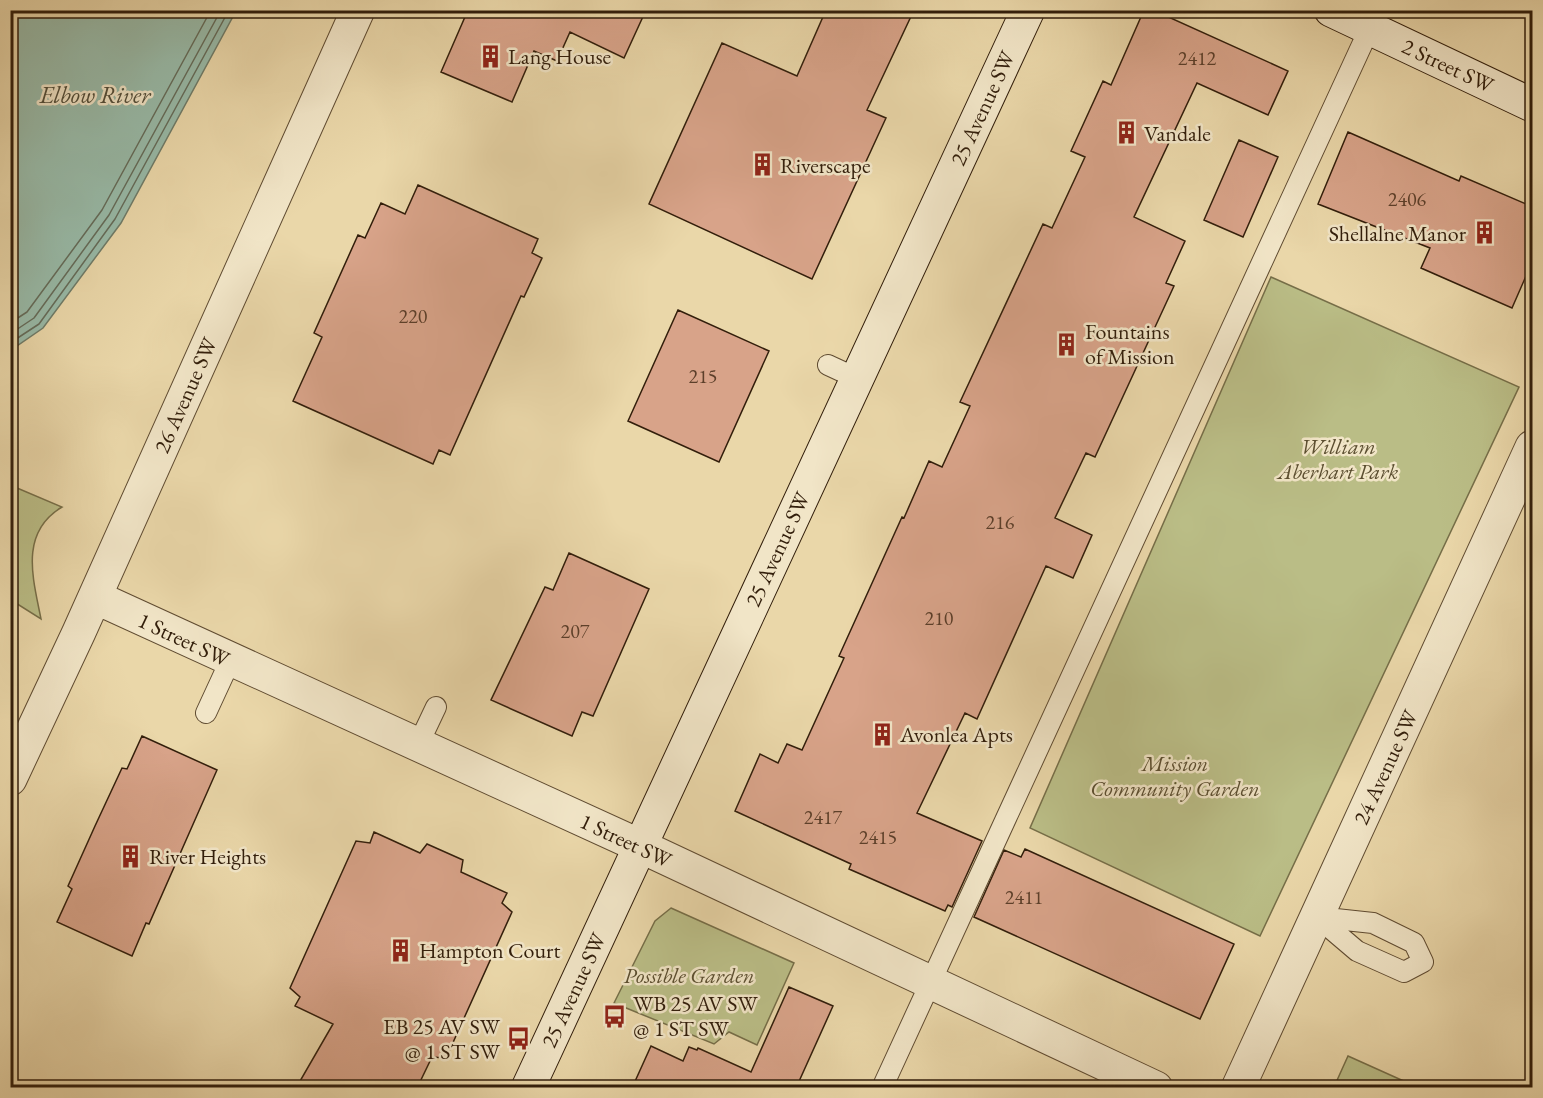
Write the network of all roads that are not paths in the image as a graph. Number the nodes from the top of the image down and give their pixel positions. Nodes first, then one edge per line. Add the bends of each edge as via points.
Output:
1 (358, 10) edge
2 (1028, 10) edge
3 (1331, 10) edge
4 (1374, 20) edge
5 (1533, 105) edge
6 (1533, 447) edge
7 (95, 597) junction
8 (230, 661) junction
9 (436, 707) dead end
10 (206, 713) dead end
11 (418, 745) junction
12 (10, 779) edge
13 (638, 845) junction
14 (1317, 917) junction
15 (931, 982) junction
16 (528, 1088) edge
17 (882, 1088) edge
18 (1156, 1088) edge
19 (1238, 1088) edge

1 - 7 street, 26 Avenue SW
2 - 13 street, 25 Avenue SW via 842,372
3 - 4 street, 2 Street SW
4 - 5 street, 2 Street SW
4 - 15 lane
6 - 14 street, 24 Avenue SW
7 - 8 street, 1 Street SW
7 - 12 street, 26 Avenue SW
8 - 10 lane
8 - 11 street, 1 Street SW
9 - 11 lane
11 - 13 street, 1 Street SW
13 - 15 street, 1 Street SW
13 - 16 street, 25 Avenue SW
14 - 14 lane via 1358,951 1404,972 1422,962 1414,943 1373,923
14 - 19 street, 24 Avenue SW
15 - 17 lane
15 - 18 street, 1 Street SW

